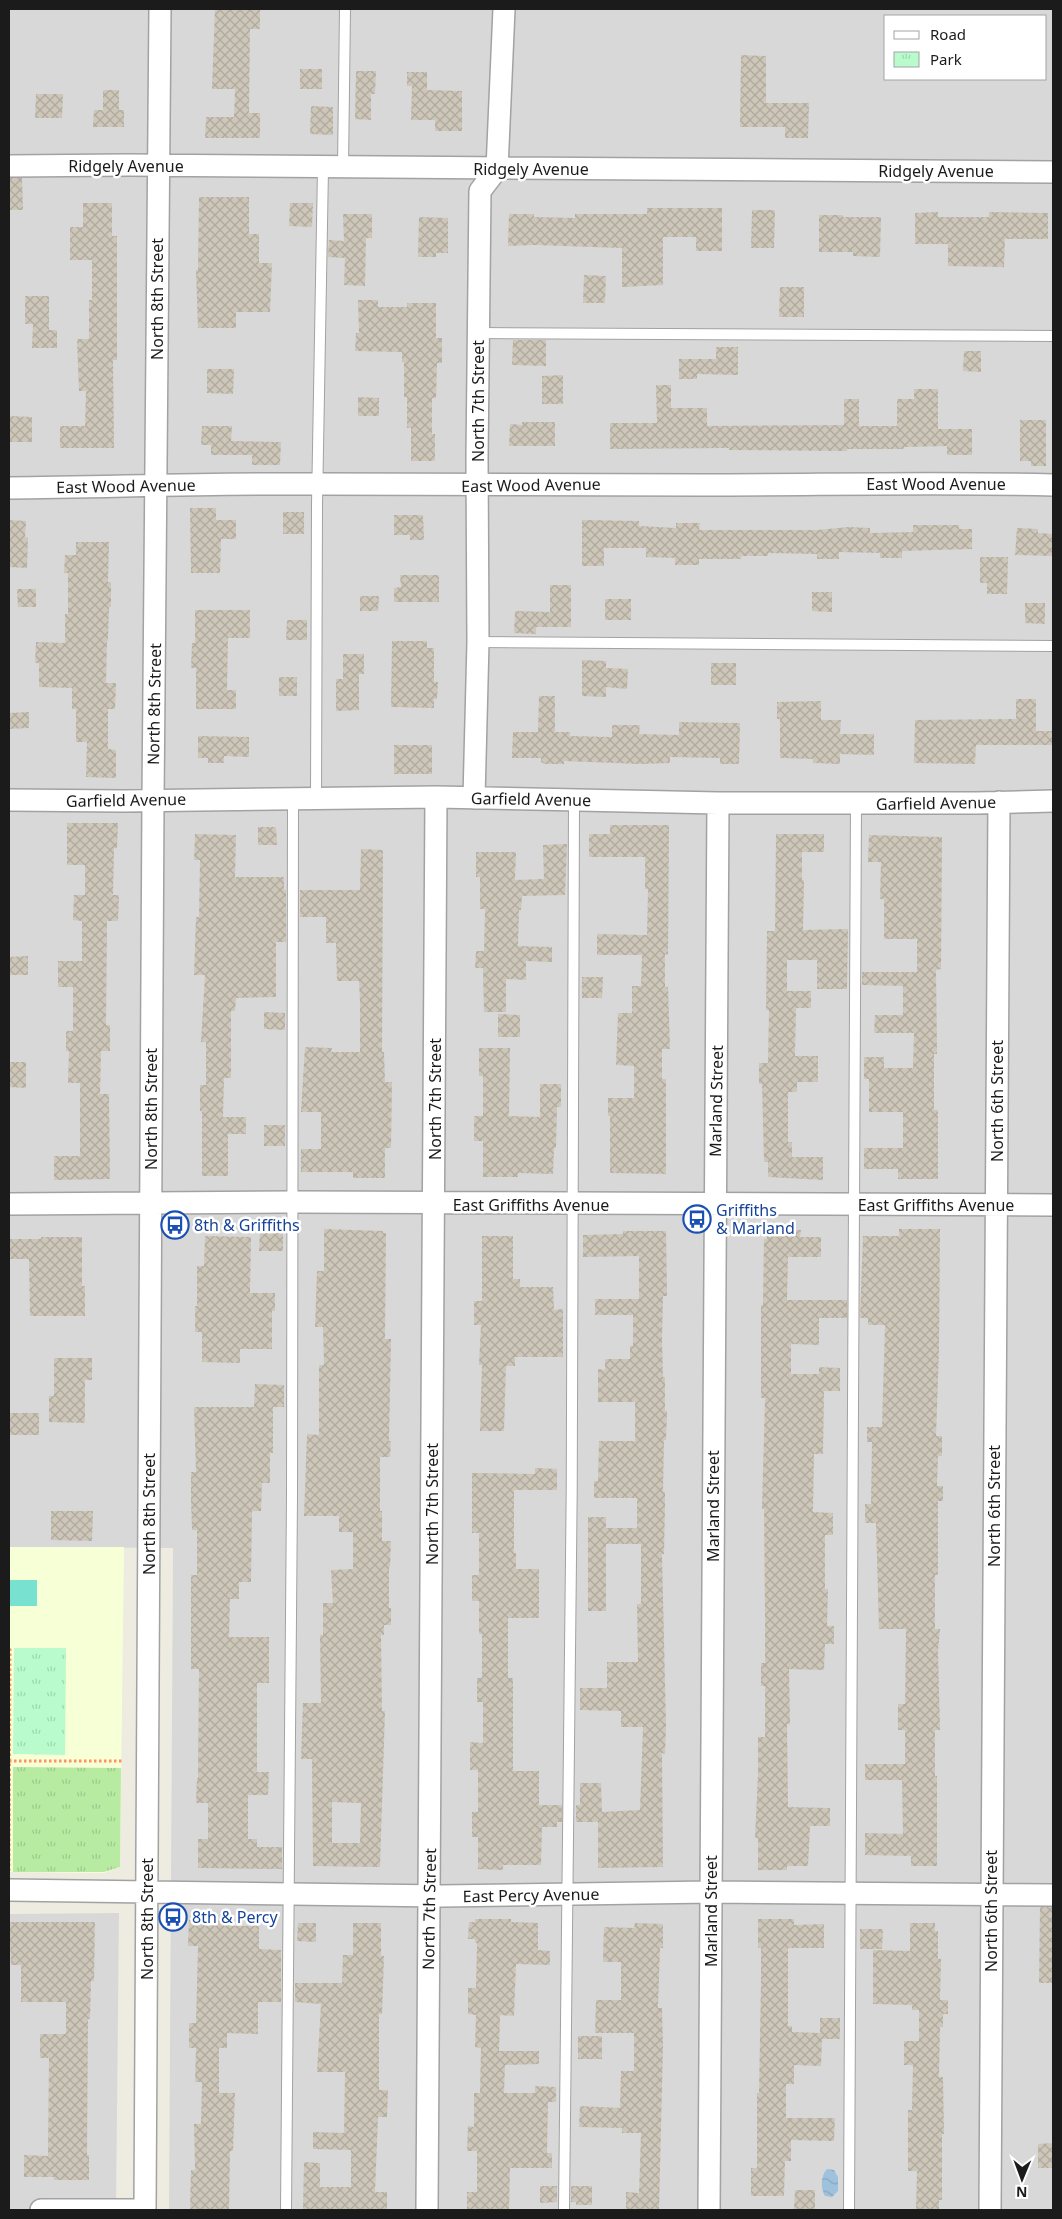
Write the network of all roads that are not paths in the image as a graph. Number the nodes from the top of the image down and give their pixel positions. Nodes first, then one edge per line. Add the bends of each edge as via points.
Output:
1 (160, 9) edge
2 (344, 9) edge
3 (504, 9) edge
4 (9, 166) edge
5 (159, 166) junction
6 (333, 168) junction
7 (497, 169) junction
8 (1053, 172) edge
9 (478, 333) junction
10 (1053, 336) edge
11 (318, 484) junction
12 (477, 484) junction
13 (1053, 485) edge
14 (156, 486) junction
15 (9, 488) edge
16 (478, 642) junction
17 (1053, 646) edge
18 (293, 797) junction
19 (436, 797) junction
20 (316, 798) junction
21 (474, 798) junction
22 (9, 800) edge
23 (153, 800) junction
24 (1053, 800) edge
25 (574, 801) junction
26 (999, 802) junction
27 (718, 803) junction
28 (856, 803) junction
29 (150, 1202) junction
30 (291, 1202) junction
31 (9, 1204) edge
32 (434, 1204) junction
33 (855, 1204) junction
34 (996, 1204) junction
35 (574, 1205) junction
36 (715, 1205) junction
37 (1053, 1205) edge
38 (9, 1890) edge
39 (147, 1892) junction
40 (711, 1892) junction
41 (850, 1893) junction
42 (288, 1894) junction
43 (569, 1894) junction
44 (992, 1894) junction
45 (429, 1895) junction
46 (1053, 1895) edge
47 (41, 2210) edge
48 (145, 2210) edge
49 (286, 2210) edge
50 (427, 2210) edge
51 (564, 2210) edge
52 (709, 2210) edge
53 (849, 2210) edge
54 (990, 2210) edge

1 - 5 street, North 8th Street
2 - 6 lane
3 - 7 street
4 - 5 street, Ridgely Avenue
5 - 6 street, Ridgely Avenue
5 - 14 street, North 8th Street
6 - 7 street, Ridgely Avenue
6 - 11 lane
7 - 8 street, Ridgely Avenue
7 - 9 street, North 7th Street via 480,191
9 - 10 lane
9 - 12 street, North 7th Street
11 - 12 street, East Wood Avenue
11 - 14 street, East Wood Avenue
11 - 20 lane
12 - 13 street, East Wood Avenue
12 - 16 street, North 7th Street
14 - 15 street, East Wood Avenue
14 - 23 street, North 8th Street
16 - 17 lane
16 - 21 street, North 7th Street
18 - 20 street, Garfield Avenue
18 - 23 street, Garfield Avenue
18 - 30 lane
19 - 20 street, Garfield Avenue
19 - 21 street, Garfield Avenue
19 - 32 street, North 7th Street
21 - 25 street, Garfield Avenue
22 - 23 street, Garfield Avenue
23 - 29 street, North 8th Street
24 - 26 street, Garfield Avenue
25 - 27 street, Garfield Avenue
25 - 35 lane
26 - 28 street, Garfield Avenue
26 - 34 street, North 6th Street
27 - 28 street, Garfield Avenue
27 - 36 street, Marland Street
28 - 33 lane
29 - 30 street, East Griffiths Avenue
29 - 31 street, East Griffiths Avenue
29 - 39 street, North 8th Street
30 - 32 street, East Griffiths Avenue
30 - 42 lane
32 - 35 street, East Griffiths Avenue
32 - 45 street, North 7th Street
33 - 34 street, East Griffiths Avenue
33 - 36 street, East Griffiths Avenue
33 - 41 lane
34 - 37 street, East Griffiths Avenue
34 - 44 street, North 6th Street
35 - 36 street, East Griffiths Avenue
35 - 43 lane
36 - 40 street, Marland Street
38 - 39 street, East Percy Avenue
39 - 42 street, East Percy Avenue
39 - 48 street, North 8th Street
40 - 41 street, East Percy Avenue
40 - 43 street, East Percy Avenue
40 - 52 street, Marland Street
41 - 44 street, East Percy Avenue
41 - 53 lane
42 - 45 street, East Percy Avenue
42 - 49 lane
43 - 45 street, East Percy Avenue
43 - 51 lane
44 - 46 street, East Percy Avenue
44 - 54 street, North 6th Street
45 - 50 street, North 7th Street
47 - 48 street

